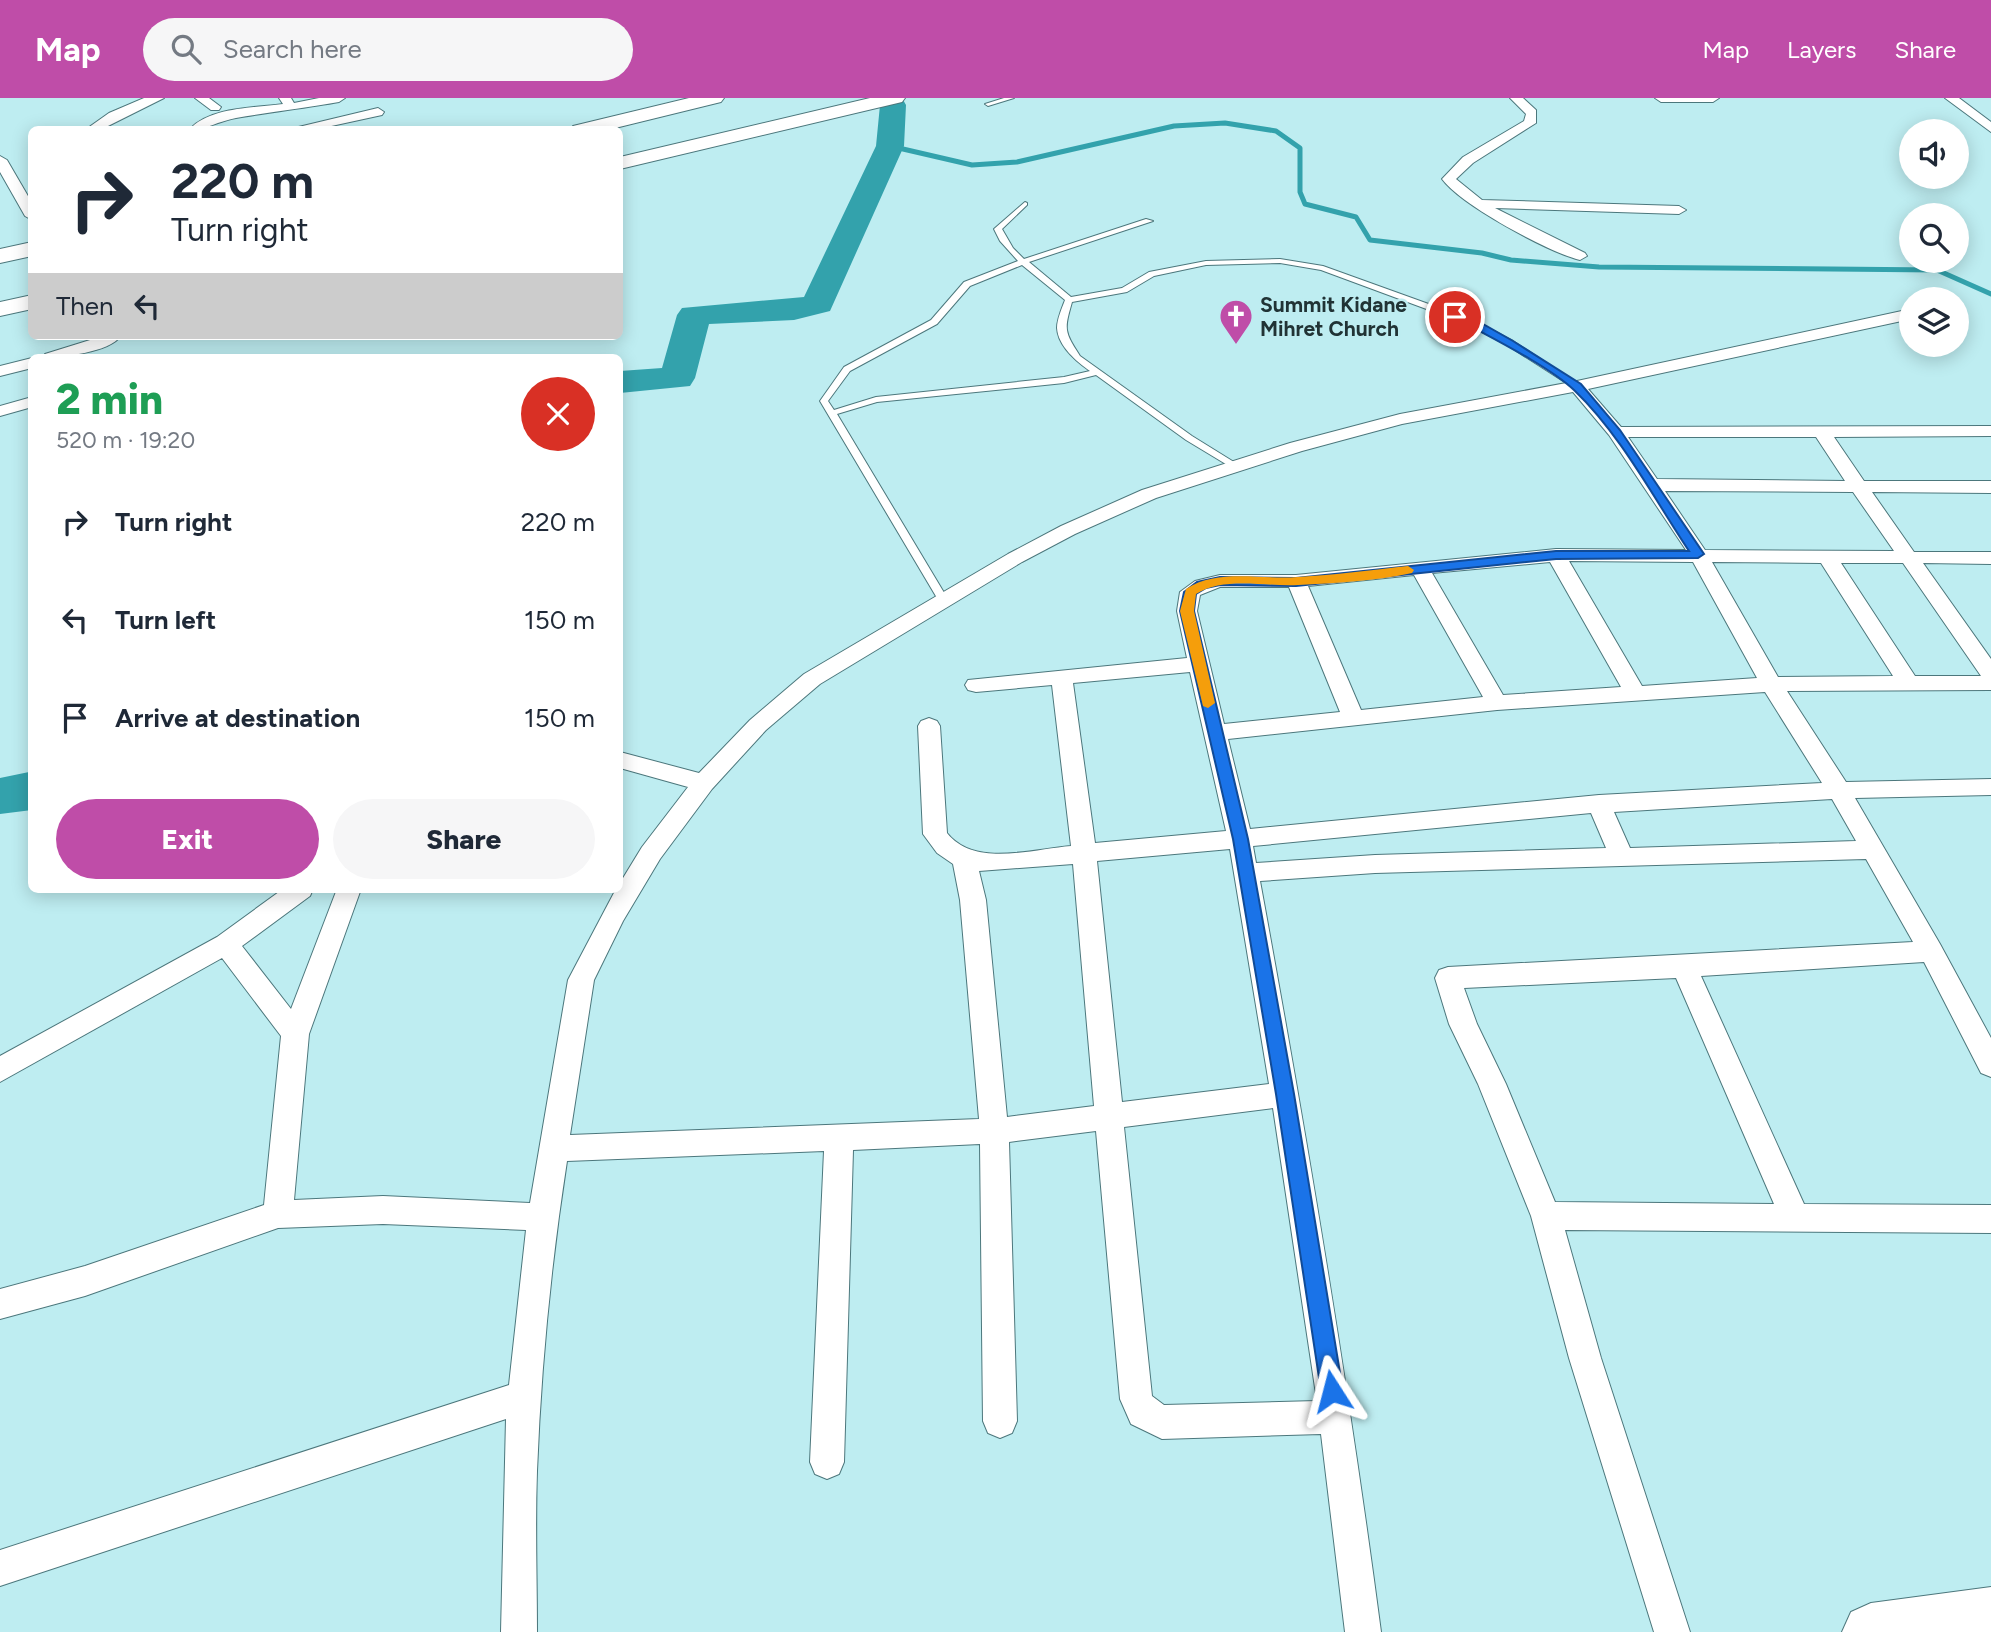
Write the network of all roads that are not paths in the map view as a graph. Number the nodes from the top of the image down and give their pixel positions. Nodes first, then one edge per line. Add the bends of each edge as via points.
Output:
1 (158, 98) edge
2 (201, 98) edge
3 (340, 98) edge
4 (368, 98) edge
5 (710, 98) edge
6 (895, 98) edge
7 (1011, 98) edge
8 (1516, 98) edge
9 (1661, 98) edge
10 (1713, 98) edge
11 (1951, 98) edge
12 (288, 102) edge
13 (988, 104) dead end
14 (215, 107) dead end
15 (99, 126) edge
16 (199, 126) edge
17 (318, 126) edge
18 (596, 126) edge
19 (1991, 128) edge
20 (0, 160) edge
21 (623, 162) edge
22 (28, 185) edge
23 (7, 189) edge
24 (1477, 203) junction
25 (1025, 204) dead end
26 (28, 211) edge
27 (1679, 211) dead end
28 (1149, 221) dead end
29 (28, 250) edge
30 (0, 256) edge
31 (1580, 256) dead end
32 (1025, 261) junction
33 (1069, 300) junction
34 (28, 303) edge
35 (0, 309) edge
36 (1899, 317) edge
37 (107, 340) edge
38 (61, 354) edge
39 (28, 367) edge
40 (0, 371) edge
41 (1099, 372) junction
42 (1577, 386) junction
43 (28, 403) edge
44 (0, 411) edge
45 (832, 414) junction
46 (1991, 431) edge
47 (1616, 432) junction
48 (1822, 432) junction
49 (1237, 467) junction
50 (1651, 485) junction
51 (1991, 487) edge
52 (1858, 488) junction
53 (1698, 554) junction
54 (1556, 555) junction
55 (1827, 556) junction
56 (1911, 558) junction
57 (1991, 558) edge
58 (1420, 569) junction
59 (1296, 582) junction
60 (944, 601) junction
61 (1198, 664) junction
62 (1991, 675) edge
63 (1062, 678) junction
64 (1909, 682) junction
65 (1991, 683) edge
66 (1771, 684) junction
67 (976, 685) dead end
68 (1635, 693) junction
69 (1497, 703) junction
70 (1353, 718) junction
71 (929, 726) dead end
72 (1215, 733) junction
73 (623, 762) edge
74 (704, 783) junction
75 (1991, 787) edge
76 (1839, 790) junction
77 (1599, 804) junction
78 (1240, 839) junction
79 (1873, 850) junction
80 (1084, 853) junction
81 (1620, 856) junction
82 (964, 860) junction
83 (1246, 873) junction
84 (296, 893) edge
85 (348, 893) edge
86 (226, 944) junction
87 (1931, 951) junction
88 (1684, 967) junction
89 (295, 1034) junction
90 (1991, 1065) edge
91 (0, 1070) edge
92 (1285, 1094) junction
93 (1109, 1114) junction
94 (994, 1131) junction
95 (839, 1137) junction
96 (554, 1149) junction
97 (278, 1214) junction
98 (1546, 1216) junction
99 (544, 1217) junction
100 (1795, 1218) junction
101 (1991, 1219) edge
102 (0, 1304) edge
103 (524, 1397) junction
104 (1336, 1417) junction
105 (1000, 1421) dead end
106 (827, 1462) dead end
107 (0, 1568) edge
108 (1991, 1616) edge
109 (512, 1629) edge
110 (1363, 1632) edge
111 (1672, 1632) edge
112 (1871, 1632) edge

1 - 15 street via 142,101
2 - 14 street
3 - 12 street
4 - 17 street via 382,116
5 - 18 main road
6 - 21 main road
7 - 13 lane
8 - 24 street via 1532,113 1530,123 1468,160 1450,179 1453,188
9 - 10 street
11 - 19 street
12 - 16 street
20 - 23 street
22 - 23 street
23 - 26 street
24 - 27 street
24 - 31 street
25 - 32 lane via 998,229 1003,243
28 - 32 lane
29 - 30 main road
32 - 33 lane
32 - 45 lane via 967,284 934,322 847,369 824,401
33 - 41 lane via 1061,326 1064,338 1077,358
33 - 42 lane via 1124,290 1152,274 1206,264 1280,261 1324,268 1470,322
34 - 35 main road
36 - 42 street
37 - 38 street
39 - 40 street
41 - 45 lane via 1064,380 876,400
41 - 49 lane
42 - 47 street
42 - 49 street via 1400,419
43 - 44 street
45 - 60 lane
46 - 48 street
47 - 48 street
47 - 50 street
48 - 52 street
49 - 60 street via 1149,494 1068,530
50 - 52 street
50 - 53 street
51 - 52 street
52 - 56 street
53 - 54 street
53 - 55 street
53 - 66 street
54 - 58 street
54 - 68 street
55 - 56 street
55 - 64 street
56 - 57 street
56 - 62 street
58 - 59 street
58 - 69 street
59 - 61 street via 1220,581 1190,592 1187,611
59 - 70 street
60 - 74 street via 812,679 758,725
61 - 63 street
61 - 72 street
63 - 67 street
63 - 80 street
64 - 65 street
64 - 66 street
66 - 68 street
66 - 76 street
68 - 69 street
69 - 70 street
70 - 72 street
71 - 82 street via 934,834 943,848
72 - 78 street
73 - 74 street
74 - 96 street via 651,853 581,980
75 - 76 street
76 - 77 street
76 - 79 street
77 - 78 street
77 - 81 street
78 - 80 street
78 - 83 street
79 - 81 street
79 - 87 street
80 - 82 street via 987,863
80 - 93 street
81 - 83 street
82 - 94 street via 973,900
83 - 92 street
84 - 86 street
85 - 89 street
86 - 89 street
86 - 91 street
87 - 88 street
87 - 90 street
88 - 98 street via 1448,978 1463,1024
88 - 100 street
89 - 97 street
92 - 93 street
92 - 104 street
93 - 94 street
93 - 104 street via 1136,1399 1143,1412 1162,1422
94 - 95 street
94 - 105 street
95 - 96 street
95 - 106 street
96 - 99 street
97 - 99 street via 383,1210
97 - 102 street via 85,1281
98 - 100 street
98 - 111 street
99 - 103 street
100 - 101 street
103 - 107 street
103 - 109 street
104 - 110 street
108 - 112 main road

